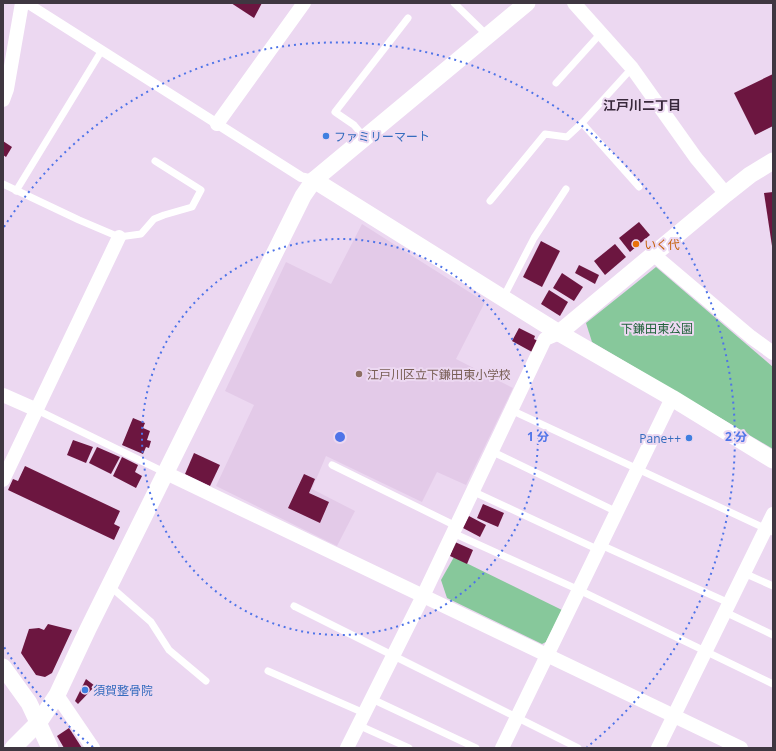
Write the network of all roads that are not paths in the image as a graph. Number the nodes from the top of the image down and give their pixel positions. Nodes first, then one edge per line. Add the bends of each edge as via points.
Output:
1 (22, 3) edge
2 (27, 3) edge
3 (304, 3) edge
4 (454, 3) edge
5 (574, 3) edge
6 (522, 5) edge
7 (408, 18) dead end
8 (602, 32) junction
9 (489, 37) junction
10 (102, 50) junction
11 (632, 68) junction
12 (556, 83) dead end
13 (3, 100) edge
14 (582, 123) junction
15 (217, 124) junction
16 (364, 137) junction
17 (156, 161) dead end
18 (773, 161) edge
19 (314, 180) junction
20 (3, 184) edge
21 (638, 187) dead end
22 (566, 189) dead end
23 (16, 191) junction
24 (726, 194) junction
25 (490, 201) dead end
26 (119, 237) junction
27 (654, 255) junction
28 (503, 298) junction
29 (559, 333) junction
30 (773, 353) edge
31 (3, 395) edge
32 (672, 398) junction
33 (37, 410) junction
34 (511, 410) junction
35 (491, 451) junction
36 (773, 460) edge
37 (332, 465) dead end
38 (638, 468) junction
39 (166, 473) junction
40 (3, 480) edge
41 (472, 491) junction
42 (617, 512) junction
43 (773, 514) edge
44 (454, 530) junction
45 (769, 531) edge
46 (600, 547) junction
47 (744, 573) junction
48 (773, 586) edge
49 (110, 587) junction
50 (579, 590) junction
51 (422, 596) junction
52 (294, 606) dead end
53 (727, 607) junction
54 (773, 634) edge
55 (706, 651) junction
56 (394, 656) junction
57 (547, 656) junction
58 (3, 667) edge
59 (268, 670) dead end
60 (206, 681) dead end
61 (773, 684) edge
62 (57, 695) junction
63 (372, 699) junction
64 (674, 717) junction
65 (517, 718) junction
66 (361, 719) junction
67 (39, 722) junction
68 (736, 747) edge
69 (13, 748) edge
70 (50, 748) edge
71 (92, 748) edge
72 (347, 748) edge
73 (409, 748) edge
74 (476, 748) edge
75 (502, 748) edge
76 (578, 748) edge
77 (658, 748) edge

1 - 13 street
2 - 10 street
3 - 15 street
4 - 9 lane
5 - 8 street
6 - 9 street
7 - 16 lane via 335,112 354,125
8 - 11 street
8 - 12 lane
9 - 16 street
10 - 15 street
10 - 23 lane
11 - 14 lane
11 - 24 street via 696,158
14 - 21 lane
14 - 25 lane via 568,137 545,134
15 - 19 street via 301,177
16 - 19 street
17 - 26 lane via 201,190 192,207 154,219 141,234
18 - 24 street
19 - 28 street
19 - 39 street via 303,196
20 - 23 lane
22 - 28 lane via 534,238
23 - 26 lane
24 - 27 street
26 - 33 street
27 - 29 street
27 - 30 street
28 - 29 street
29 - 32 street
29 - 34 street via 545,339
31 - 33 street
32 - 36 street
32 - 38 street
33 - 39 lane
33 - 40 street
34 - 35 street
34 - 38 lane
35 - 41 street
35 - 42 lane
37 - 44 lane
38 - 42 street
38 - 45 lane
39 - 49 street
39 - 51 street
41 - 44 street
41 - 46 lane
42 - 46 street
43 - 45 street
44 - 50 lane
44 - 51 street
45 - 47 street
46 - 50 street
46 - 53 lane
47 - 48 lane
47 - 53 street
49 - 60 lane via 152,622 170,650
49 - 62 street
50 - 55 lane
50 - 57 street
51 - 56 street
51 - 57 street
52 - 56 lane
53 - 54 lane
53 - 55 street
55 - 61 lane
55 - 64 street
56 - 63 street
56 - 65 lane
57 - 64 street
57 - 65 street
58 - 67 street via 29,703
59 - 66 lane
62 - 67 street
62 - 71 street
63 - 66 street
63 - 74 lane
64 - 68 street
64 - 77 street
65 - 75 street
65 - 76 lane
66 - 72 street
66 - 73 lane
67 - 69 street
67 - 70 street

